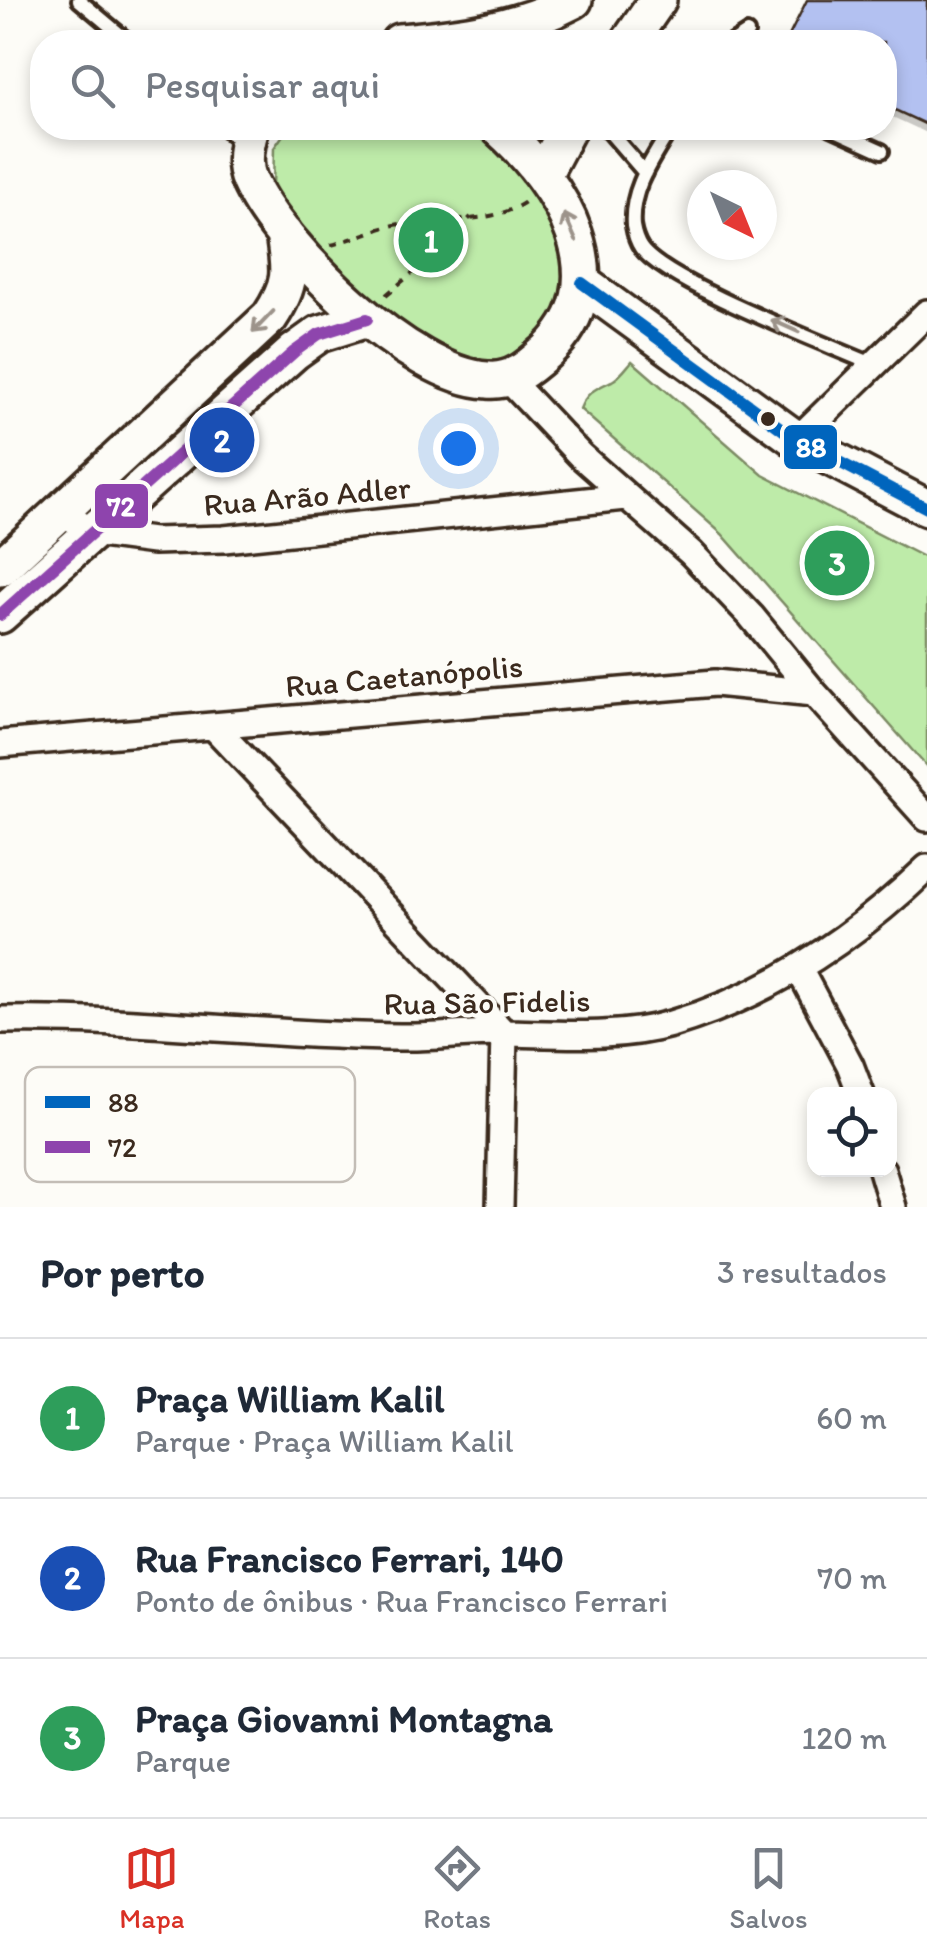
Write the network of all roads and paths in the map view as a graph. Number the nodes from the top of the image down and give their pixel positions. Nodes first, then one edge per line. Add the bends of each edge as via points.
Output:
1 (79, 0) edge
2 (658, 0) edge
3 (565, 5) edge
4 (115, 30) edge
5 (487, 30) edge
6 (539, 30) edge
7 (638, 30) edge
8 (241, 140) edge
9 (513, 140) edge
10 (563, 140) edge
11 (617, 140) edge
12 (664, 140) edge
13 (859, 140) edge
14 (882, 150) dead end
15 (646, 173) junction
16 (546, 180) junction
17 (471, 218) junction
18 (284, 234) junction
19 (325, 247) dead end
20 (582, 283) junction
21 (927, 313) edge
22 (367, 320) junction
23 (874, 364) junction
24 (509, 380) junction
25 (797, 440) junction
26 (625, 496) junction
27 (927, 508) edge
28 (62, 511) junction
29 (92, 533) junction
30 (0, 568) edge
31 (0, 615) edge
32 (814, 693) junction
33 (212, 726) junction
34 (0, 744) edge
35 (927, 818) edge
36 (927, 868) edge
37 (799, 969) junction
38 (0, 1020) edge
39 (504, 1033) junction
40 (858, 1087) edge
41 (884, 1177) edge
42 (500, 1207) edge
43 (893, 1207) edge

1 - 4 lane
2 - 7 main road
3 - 5 main road
3 - 6 main road
8 - 18 main road via 248,177
9 - 16 main road
10 - 16 main road
11 - 15 lane
12 - 15 lane
13 - 14 lane
23 -> 15 lane via 693,284 641,248 633,230 634,194
16 - 17 path via 517,207
20 -> 16 main road via 574,230
17 - 19 path via 394,225
17 - 22 path via 371,309
18 - 22 main road
18 -> 28 main road via 290,273 270,316
20 - 24 main road via 571,319 552,346
20 - 25 main road
21 - 23 street
22 - 24 main road via 447,371
22 - 29 main road via 318,334 294,352
23 - 25 street
24 - 26 street
25 - 27 main road
26 - 29 street, Rua Arão Adler via 224,539 153,541
26 - 32 street via 691,553
28 - 29 street, Rua Arão Adler
28 - 30 main road
29 - 31 main road
32 - 33 street, Rua Caetanópolis via 715,683
32 - 35 street
33 - 34 street, Rua Caetanópolis
33 - 39 street
36 - 37 street, Rua São Fidelis
37 - 39 street, Rua São Fidelis via 670,1024 578,1037
37 - 40 street
38 - 39 street, Rua São Fidelis via 400,1038
39 - 42 street
41 - 43 street

